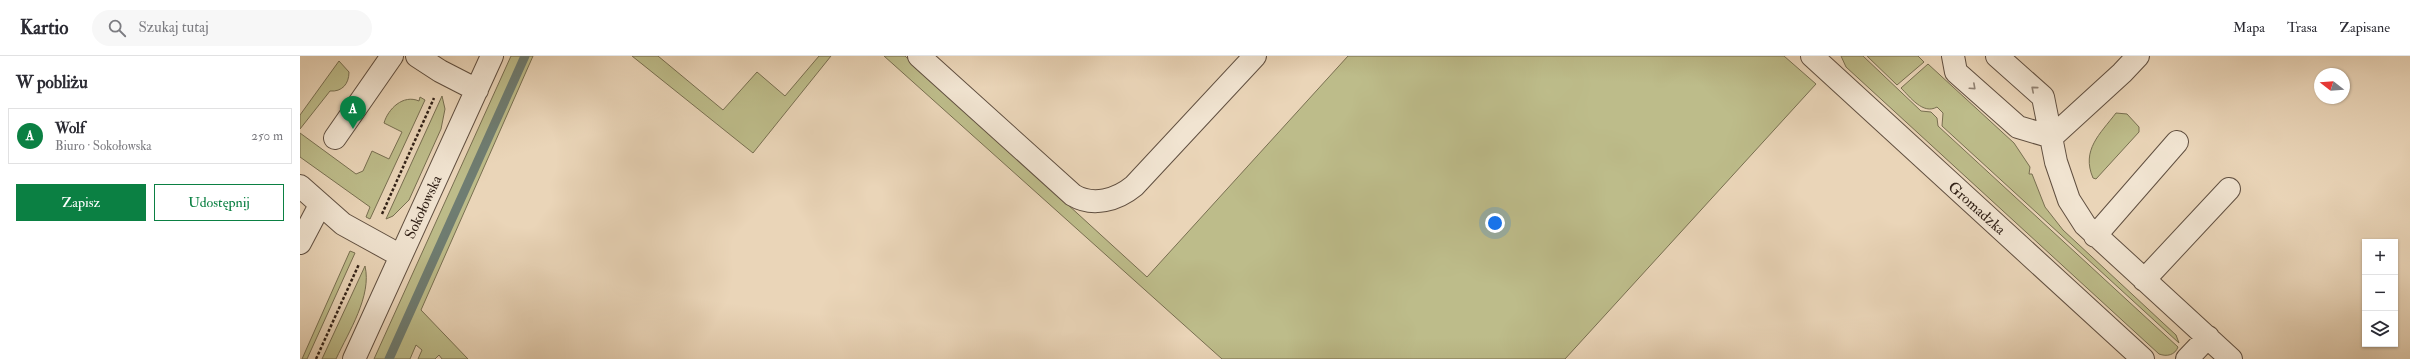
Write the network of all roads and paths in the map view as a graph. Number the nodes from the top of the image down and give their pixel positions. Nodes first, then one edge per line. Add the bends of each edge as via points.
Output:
1 (392, 56) edge
2 (417, 56) edge
3 (492, 56) edge
4 (919, 56) edge
5 (1255, 56) edge
6 (1812, 56) edge
7 (1953, 56) edge
8 (1997, 56) edge
9 (2138, 56) edge
10 (445, 74) junction
11 (477, 90) junction
12 (2052, 137) junction
13 (335, 138) dead end
14 (2177, 142) dead end
15 (300, 186) edge
16 (2229, 189) dead end
17 (320, 204) junction
18 (2095, 236) junction
19 (370, 240) junction
20 (300, 243) edge
21 (401, 256) junction
22 (2144, 280) junction
23 (2208, 337) junction
24 (316, 359) edge
25 (354, 359) edge
26 (2143, 359) edge
27 (2187, 359) edge
28 (2231, 359) edge

1 - 13 street
2 - 10 street
3 - 11 street, Sokołowska
4 - 5 street via 1073,195 1081,199 1101,201 1118,197 1134,186
6 - 26 street, Gromadzka
7 -> 12 street via 1956,72 2018,127
12 -> 8 street via 2043,97
9 - 12 street
10 - 11 street
10 - 19 path
11 - 21 street, Sokołowska
12 - 18 street via 2056,162 2069,200
14 - 18 street
15 - 17 street
16 - 22 street
17 - 19 street via 343,224
17 - 20 street
18 - 22 street
19 - 21 street
19 - 24 path
21 - 25 street, Sokołowska
22 - 23 street
23 - 27 street
23 - 28 street

